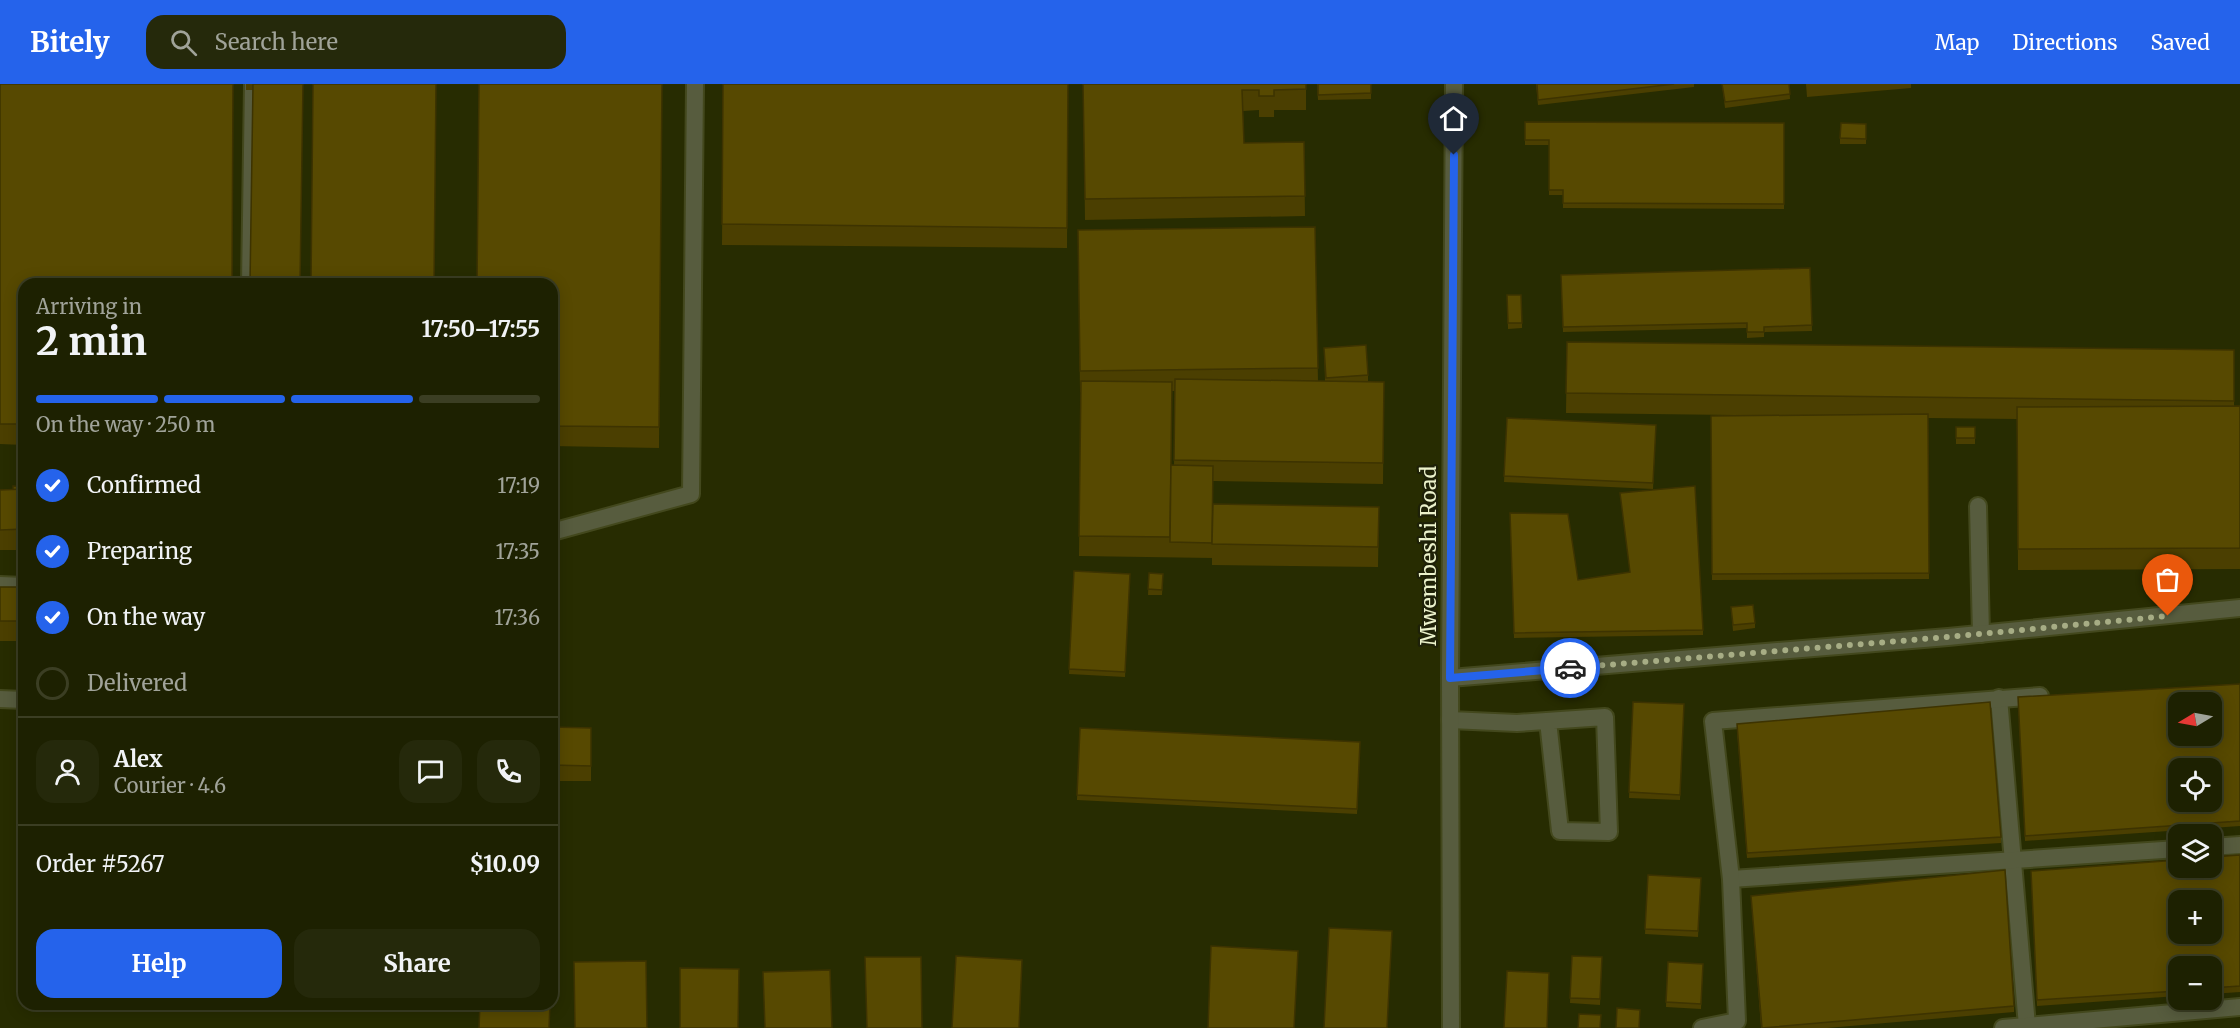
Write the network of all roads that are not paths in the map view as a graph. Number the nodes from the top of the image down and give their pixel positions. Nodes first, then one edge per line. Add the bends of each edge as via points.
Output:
1 (253, 84) edge
2 (695, 84) edge
3 (1454, 84) edge
4 (250, 278) edge
5 (1977, 506) dead end
6 (558, 530) edge
7 (0, 585) edge
8 (18, 586) edge
9 (2240, 608) edge
10 (1981, 634) junction
11 (1450, 678) junction
12 (2056, 695) edge
13 (1999, 698) junction
14 (0, 699) edge
15 (18, 700) edge
16 (1450, 720) junction
17 (1548, 720) junction
18 (2240, 844) edge
19 (2222, 846) edge
20 (2168, 850) edge
21 (2014, 860) junction
22 (1731, 879) junction
23 (2240, 1008) edge
24 (1739, 1025) edge
25 (2027, 1026) junction
26 (1451, 1028) edge
27 (1702, 1028) edge
28 (2003, 1028) edge

1 - 4 street
2 - 6 street via 691,494
3 - 11 street, Mwembeshi Road
5 - 10 street
7 - 8 street
9 - 10 street
10 - 11 street
11 - 16 street, Mwembeshi Road
12 - 13 street
13 - 21 street
13 - 22 street via 1713,721
14 - 15 street
16 - 17 street
16 - 26 street, Mwembeshi Road
17 - 17 street via 1605,717 1609,831 1560,831
18 - 19 street
20 - 21 street
21 - 22 street
21 - 25 street
22 - 24 street
23 - 25 street
24 - 27 street
25 - 28 street

